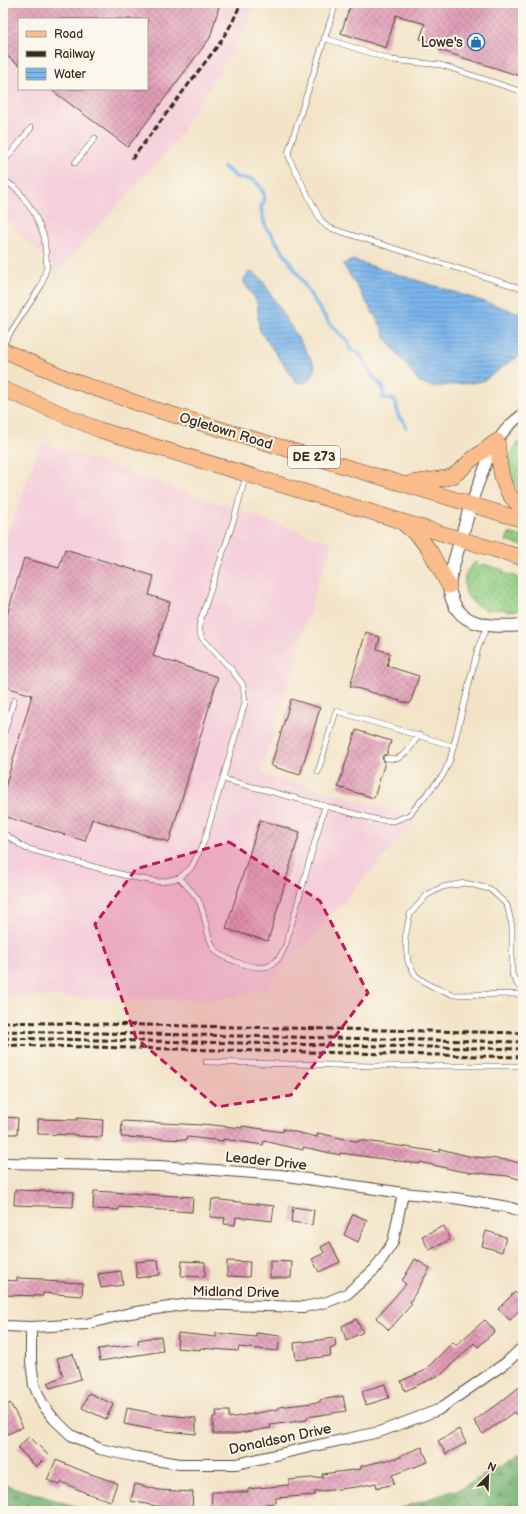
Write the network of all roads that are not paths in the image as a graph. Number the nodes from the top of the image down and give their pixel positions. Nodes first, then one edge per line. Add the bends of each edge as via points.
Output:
1 (336, 3) edge
2 (324, 38) junction
3 (523, 92) edge
4 (31, 128) dead end
5 (95, 138) dead end
6 (3, 163) edge
7 (75, 163) dead end
8 (3, 179) edge
9 (523, 290) edge
10 (3, 344) edge
11 (3, 350) edge
12 (3, 389) edge
13 (523, 414) edge
14 (497, 441) junction
15 (246, 474) junction
16 (405, 484) junction
17 (471, 504) junction
18 (523, 509) edge
19 (399, 520) junction
20 (523, 520) edge
21 (460, 538) junction
22 (523, 558) edge
23 (448, 586) junction
24 (487, 625) junction
25 (523, 625) edge
26 (14, 700) dead end
27 (3, 736) edge
28 (419, 736) junction
29 (453, 746) junction
30 (386, 758) dead end
31 (318, 772) dead end
32 (223, 779) junction
33 (325, 806) junction
34 (3, 833) edge
35 (179, 878) junction
36 (523, 987) edge
37 (523, 994) edge
38 (206, 1062) dead end
39 (523, 1066) edge
40 (3, 1163) edge
41 (403, 1193) junction
42 (523, 1212) edge
43 (3, 1326) edge
44 (31, 1326) junction
45 (523, 1347) edge

1 - 2 lane
2 - 3 lane via 392,60 441,65
2 - 9 lane via 288,153 320,219 327,227
4 - 6 lane
5 - 7 lane
8 - 10 lane via 18,190 34,213 44,236 47,266 42,286
11 - 16 main road, Ogletown Road / DE 273 via 71,380 157,410
12 - 15 main road, DE 273 via 100,430
13 - 14 street via 510,424
14 - 16 main road via 453,476
14 - 17 street via 484,465
14 - 18 main road via 503,482 507,492
15 - 19 main road, DE 273
15 - 32 lane via 200,625 201,637 243,685 245,703
16 - 17 main road, Ogletown Road / DE 273
17 - 20 main road, Ogletown Road / DE 273
17 - 21 street
19 - 21 main road, DE 273
19 - 23 main road via 420,538 430,551
21 - 22 main road, DE 273
21 - 23 street
23 - 24 street via 458,612 467,620
24 - 25 street
24 - 29 lane via 478,648
26 - 27 lane
28 - 29 lane
28 - 30 lane via 397,759
28 - 31 lane via 336,711
29 - 33 lane via 443,775 409,815 394,821 378,820
32 - 33 lane
32 - 35 lane via 204,842 191,868
33 - 35 lane via 286,944 278,959 268,966 248,965 227,959 214,949 199,902
34 - 35 lane via 25,848 131,877 160,882
36 - 37 lane via 518,985 512,974 512,926 507,905 490,889 465,883 442,887 427,895 410,914 405,938 408,962 416,976 431,986 454,995
38 - 39 lane
40 - 41 street, Leader Drive via 159,1166 272,1175
41 - 42 street, Leader Drive via 454,1198
41 - 44 street, Midland Drive via 393,1242 375,1269 347,1294 327,1302 304,1307 189,1304 130,1313 86,1324
43 - 44 street, Midland Drive
44 - 45 street, Donaldson Drive via 34,1386 43,1405 71,1435 100,1449 180,1464 237,1464 379,1432 438,1410 507,1362

